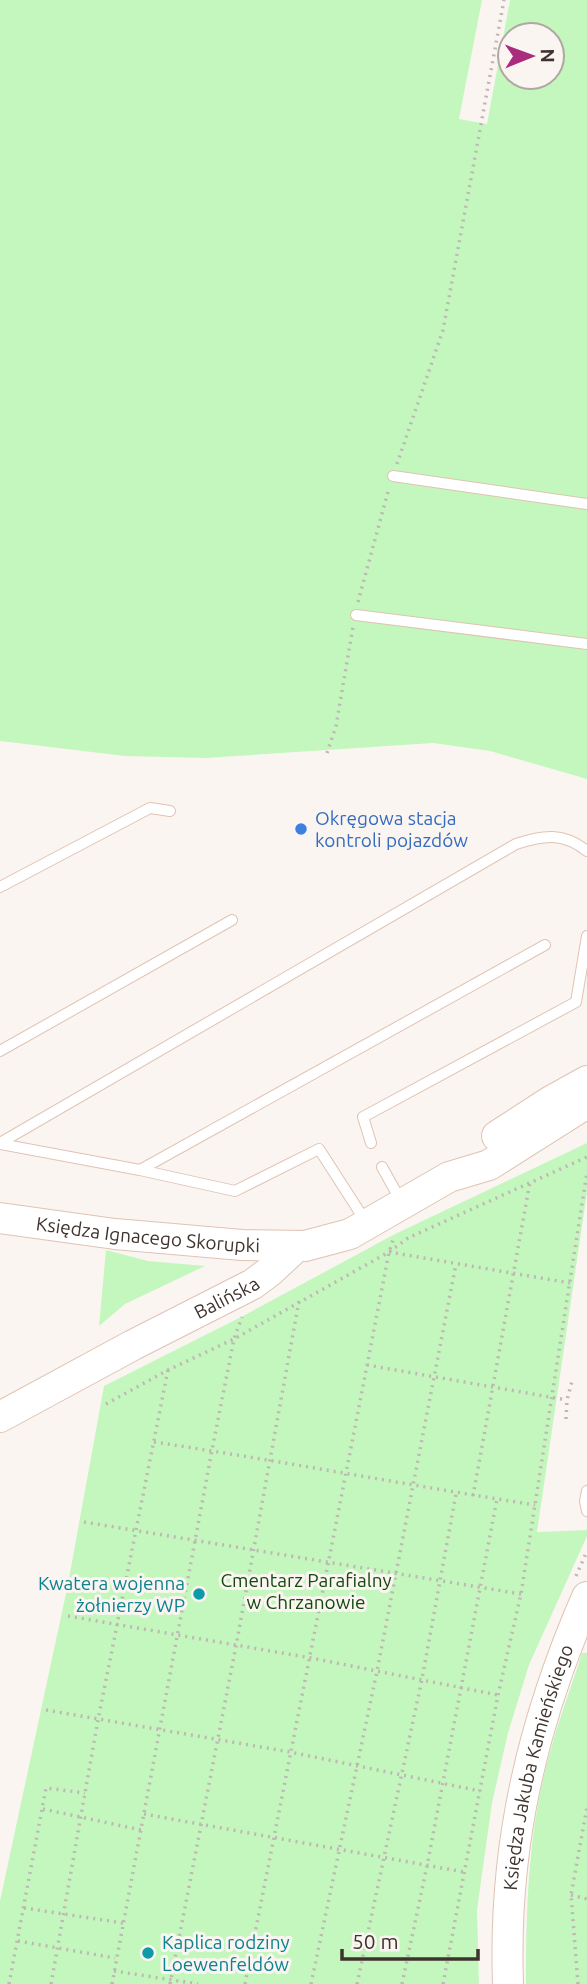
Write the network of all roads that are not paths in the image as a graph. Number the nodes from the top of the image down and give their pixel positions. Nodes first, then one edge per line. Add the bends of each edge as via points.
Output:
1 (393, 476) road end
2 (587, 504) edge
3 (356, 615) road end
4 (587, 645) edge
5 (170, 810) dead end
6 (587, 851) edge
7 (0, 887) edge
8 (232, 920) dead end
9 (587, 936) edge
10 (545, 946) dead end
11 (0, 1051) edge
12 (587, 1081) edge
13 (587, 1103) edge
14 (587, 1116) edge
15 (550, 1127) junction
16 (371, 1143) dead end
17 (0, 1144) edge
18 (382, 1167) dead end
19 (141, 1170) junction
20 (449, 1177) junction
21 (402, 1203) junction
22 (0, 1218) edge
23 (367, 1224) junction
24 (232, 1244) junction
25 (296, 1247) junction
26 (242, 1303) junction
27 (0, 1416) edge
28 (587, 1491) edge
29 (587, 1511) edge
30 (587, 1597) edge
31 (508, 1984) edge

1 - 2 lane
3 - 4 lane
5 - 7 lane via 150,808
6 - 17 lane via 558,836 516,844
8 - 11 lane
9 - 16 lane via 576,1002 363,1117
10 - 19 lane
12 - 20 main road via 483,1146
13 - 15 main road
14 - 15 main road
15 - 20 main road via 489,1165
17 - 19 lane
18 - 21 lane
19 - 23 lane via 235,1191 319,1149
20 - 21 main road
21 - 23 main road
22 - 24 main road, Księdza Ignacego Skorupki
23 - 25 main road via 335,1240
24 - 25 main road, Księdza Ignacego Skorupki
24 - 26 main road via 249,1262
25 - 26 main road, Balińska
26 - 27 main road, Balińska
28 - 29 lane
30 - 31 main road, Księdza Jakuba Kamieńskiego via 555,1673 526,1777 509,1891

